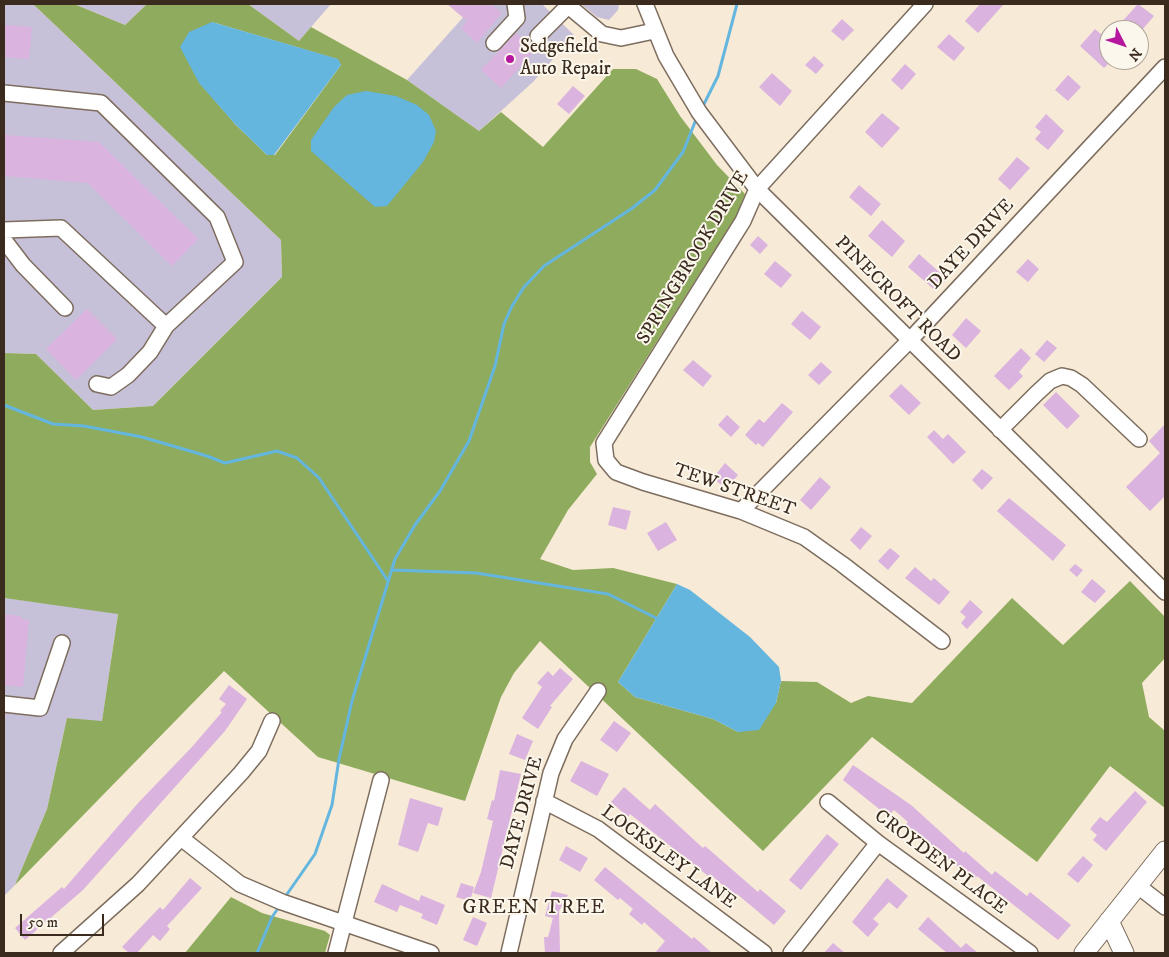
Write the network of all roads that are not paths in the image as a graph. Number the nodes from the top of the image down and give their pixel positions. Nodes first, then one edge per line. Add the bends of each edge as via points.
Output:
1 (515, 4) edge
2 (645, 4) edge
3 (925, 4) edge
4 (567, 5) edge
5 (654, 31) junction
6 (538, 36) dead end
7 (494, 43) dead end
8 (1165, 67) edge
9 (4, 93) edge
10 (757, 189) junction
11 (4, 230) edge
12 (4, 240) edge
13 (65, 308) dead end
14 (166, 326) junction
15 (909, 341) junction
16 (97, 384) dead end
17 (1000, 430) junction
18 (1139, 439) dead end
19 (606, 460) joint
20 (741, 511) junction
21 (1165, 592) edge
22 (942, 641) dead end
23 (62, 643) dead end
24 (598, 691) dead end
25 (4, 704) edge
26 (272, 721) dead end
27 (381, 780) dead end
28 (544, 801) junction
29 (828, 802) dead end
30 (182, 838) junction
31 (878, 843) junction
32 (1165, 851) edge
33 (1138, 886) junction
34 (1165, 907) edge
35 (1109, 922) junction
36 (344, 924) junction
37 (61, 953) edge
38 (336, 953) edge
39 (431, 953) edge
40 (509, 953) edge
41 (764, 953) edge
42 (791, 953) edge
43 (1030, 953) edge
44 (1085, 953) edge
45 (1124, 953) edge

1 - 7 street via 517,18
2 - 5 street, PINECROFT ROAD
3 - 10 street, SPRINGBROOK DRIVE
4 - 5 street via 602,34 621,38
4 - 6 street
5 - 10 street, PINECROFT ROAD via 699,112
8 - 15 street, DAYE DRIVE
9 - 14 street via 101,103 217,217 235,262
10 - 15 street, PINECROFT ROAD
10 - 19 street, SPRINGBROOK DRIVE via 743,221 604,443
11 - 14 street via 61,228
12 - 13 street via 23,265
14 - 16 street via 150,352 128,375 111,388
15 - 17 street, PINECROFT ROAD
15 - 20 street, DAYE DRIVE
17 - 18 street via 1050,381 1062,376 1082,384
17 - 21 street, PINECROFT ROAD
19 - 20 street, TEW STREET via 616,472
20 - 22 street, TEW STREET via 804,537
23 - 25 street via 40,708
24 - 28 street, DAYE DRIVE via 565,740 551,772
26 - 30 street via 259,751
27 - 36 street
28 - 40 street, DAYE DRIVE
28 - 41 street, LOCKSLEY LANE via 604,833
29 - 31 street, CROYDEN PLACE
30 - 36 street via 240,884
30 - 37 street via 138,884
31 - 42 street
31 - 43 street, CROYDEN PLACE
32 - 33 main road
33 - 34 street
33 - 35 main road
35 - 44 main road
35 - 45 main road
36 - 38 street
36 - 39 street

